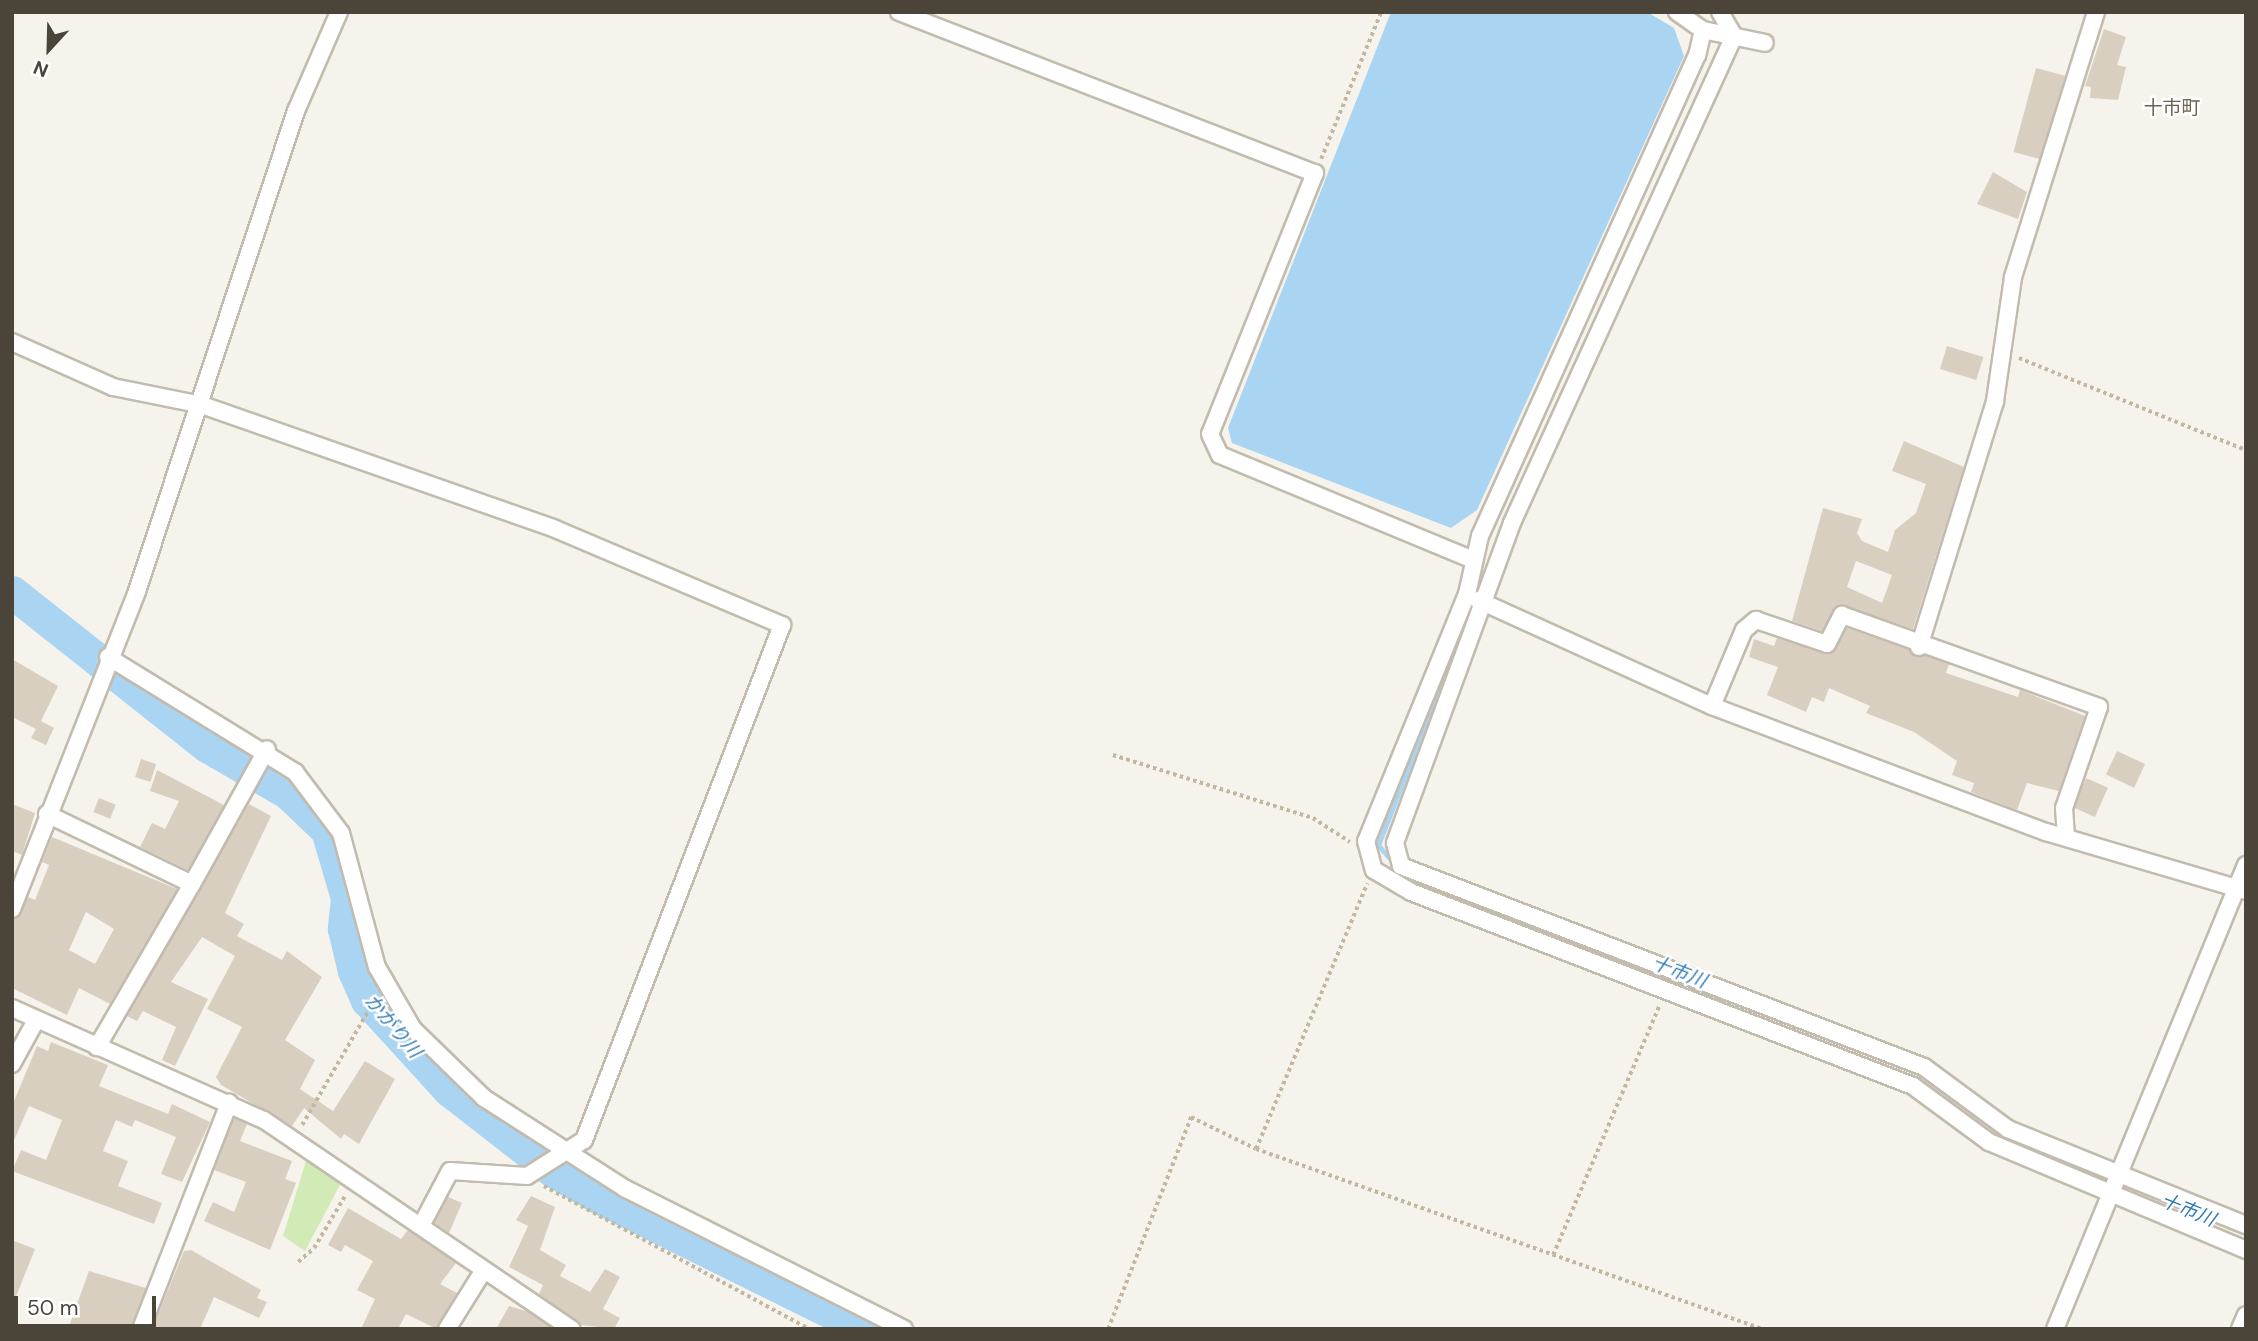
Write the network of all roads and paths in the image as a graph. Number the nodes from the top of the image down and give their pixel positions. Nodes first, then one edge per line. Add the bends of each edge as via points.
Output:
1 (339, 12) edge
2 (899, 12) edge
3 (1381, 12) edge
4 (1678, 12) edge
5 (1720, 12) edge
6 (2096, 12) edge
7 (1703, 30) junction
8 (1733, 39) junction
9 (1765, 43) dead end
10 (1315, 173) junction
11 (12, 342) edge
12 (2004, 352) junction
13 (202, 405) junction
14 (2246, 450) edge
15 (1474, 560) junction
16 (1467, 594) junction
17 (1485, 604) junction
18 (1919, 647) junction
19 (108, 657) junction
20 (1712, 706) junction
21 (267, 749) junction
22 (1113, 755) dead end
23 (47, 814) junction
24 (2066, 834) junction
25 (1372, 863) junction
26 (2246, 865) edge
27 (192, 884) junction
28 (2241, 889) edge
29 (12, 909) edge
30 (1666, 988) junction
31 (12, 1008) edge
32 (368, 1014) dead end
33 (35, 1022) junction
34 (97, 1047) junction
35 (12, 1064) edge
36 (229, 1104) junction
37 (293, 1139) junction
38 (1256, 1149) junction
39 (570, 1152) junction
40 (2122, 1175) junction
41 (527, 1176) junction
42 (354, 1181) junction
43 (2115, 1192) junction
44 (422, 1224) junction
45 (2246, 1225) edge
46 (2246, 1250) edge
47 (1553, 1255) junction
48 (298, 1262) dead end
49 (482, 1273) junction
50 (2246, 1315) edge
51 (548, 1322) edge
52 (876, 1322) edge
53 (141, 1329) edge
54 (447, 1329) edge
55 (572, 1329) edge
56 (810, 1329) edge
57 (904, 1329) edge
58 (1108, 1329) edge
59 (1762, 1329) edge
60 (2055, 1329) edge
61 (2240, 1329) edge

1 - 13 street via 296,111
2 - 10 street
3 - 10 path
4 - 7 street
5 - 8 street
6 - 12 street via 2013,277
7 - 8 street
7 - 15 street
8 - 9 street
8 - 17 street via 1512,523
10 - 15 street via 1210,434 1220,455
11 - 13 street via 113,387
12 - 14 path
12 - 18 street via 1995,401
13 - 19 street
13 - 39 street via 553,528 782,625 599,1111
15 - 16 street
16 - 17 street
16 - 25 street via 1366,841
17 - 20 street
17 - 40 street via 1395,843 1401,866 1924,1067 2008,1129
18 - 20 street via 1842,615 1827,644 1756,620 1744,630
18 - 24 street via 2099,707 2064,808
19 - 21 street via 121,671
19 - 23 street
20 - 24 street via 2046,832
21 - 27 street
21 - 39 street via 295,772 341,833 377,967 413,1029 484,1098
22 - 25 path via 1313,818
23 - 27 street
23 - 29 street
24 - 28 street
25 - 30 street via 1411,892
25 - 38 path
26 - 28 street
27 - 34 street
28 - 40 street
30 - 43 street via 1913,1086 1989,1142
30 - 47 path
31 - 33 street
32 - 37 path
33 - 34 street
33 - 35 street
34 - 36 street
36 - 37 street
36 - 53 street
37 - 42 street
38 - 47 path
38 - 58 path via 1191,1117
39 - 41 street
39 - 52 street via 626,1189
40 - 43 street
40 - 45 street
41 - 44 street via 450,1171
41 - 56 path
42 - 44 street
42 - 48 path via 314,1248
43 - 46 street
43 - 60 street
44 - 49 street
47 - 59 path
49 - 51 street
49 - 54 street
50 - 61 street
51 - 55 street
52 - 57 street

